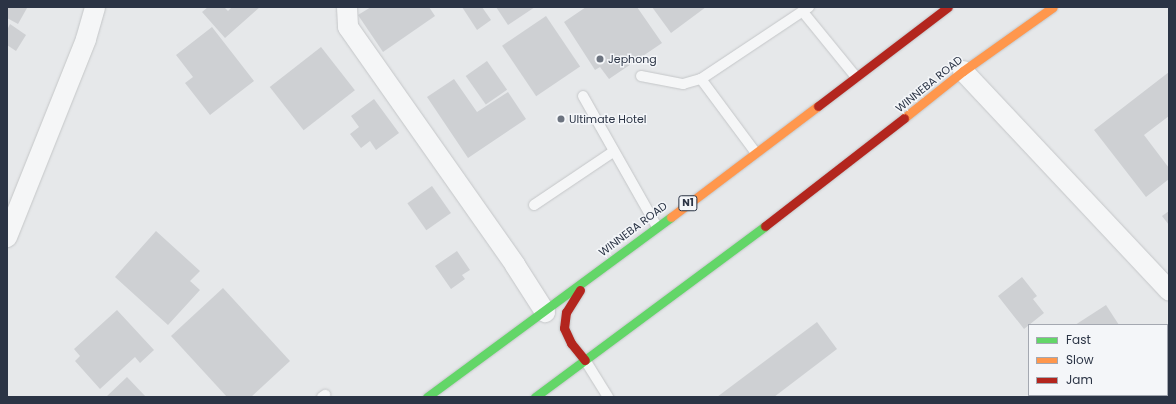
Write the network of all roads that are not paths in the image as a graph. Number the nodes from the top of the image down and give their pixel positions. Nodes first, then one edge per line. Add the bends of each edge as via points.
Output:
1 (95, 7) edge
2 (347, 7) edge
3 (948, 7) edge
4 (1052, 7) edge
5 (806, 9) edge
6 (963, 71) junction
7 (641, 76) dead end
8 (856, 77) junction
9 (701, 79) junction
10 (583, 96) dead end
11 (613, 152) junction
12 (756, 153) junction
13 (534, 205) dead end
14 (657, 227) junction
15 (7, 237) edge
16 (595, 273) junction
17 (1169, 290) edge
18 (545, 312) junction
19 (585, 360) junction
20 (427, 397) edge
21 (535, 397) edge
22 (608, 397) edge

1 - 15 street via 86,39
2 - 18 street via 348,27 515,265
3 - 8 highway, WINNEBA ROAD / N1
4 - 6 highway, WINNEBA ROAD
5 - 8 lane
5 - 9 lane
6 - 17 street
6 - 19 highway, WINNEBA ROAD via 864,151
7 - 9 lane via 683,84
8 - 12 highway, WINNEBA ROAD / N1
9 - 12 lane
10 - 11 lane
11 - 13 lane
11 - 14 lane
12 - 14 highway, WINNEBA ROAD / N1
14 - 16 highway, WINNEBA ROAD / N1
16 - 18 highway, WINNEBA ROAD / N1
16 - 19 highway via 566,312 564,328 571,343
18 - 20 highway, WINNEBA ROAD / N1
19 - 21 highway, WINNEBA ROAD
19 - 22 lane

